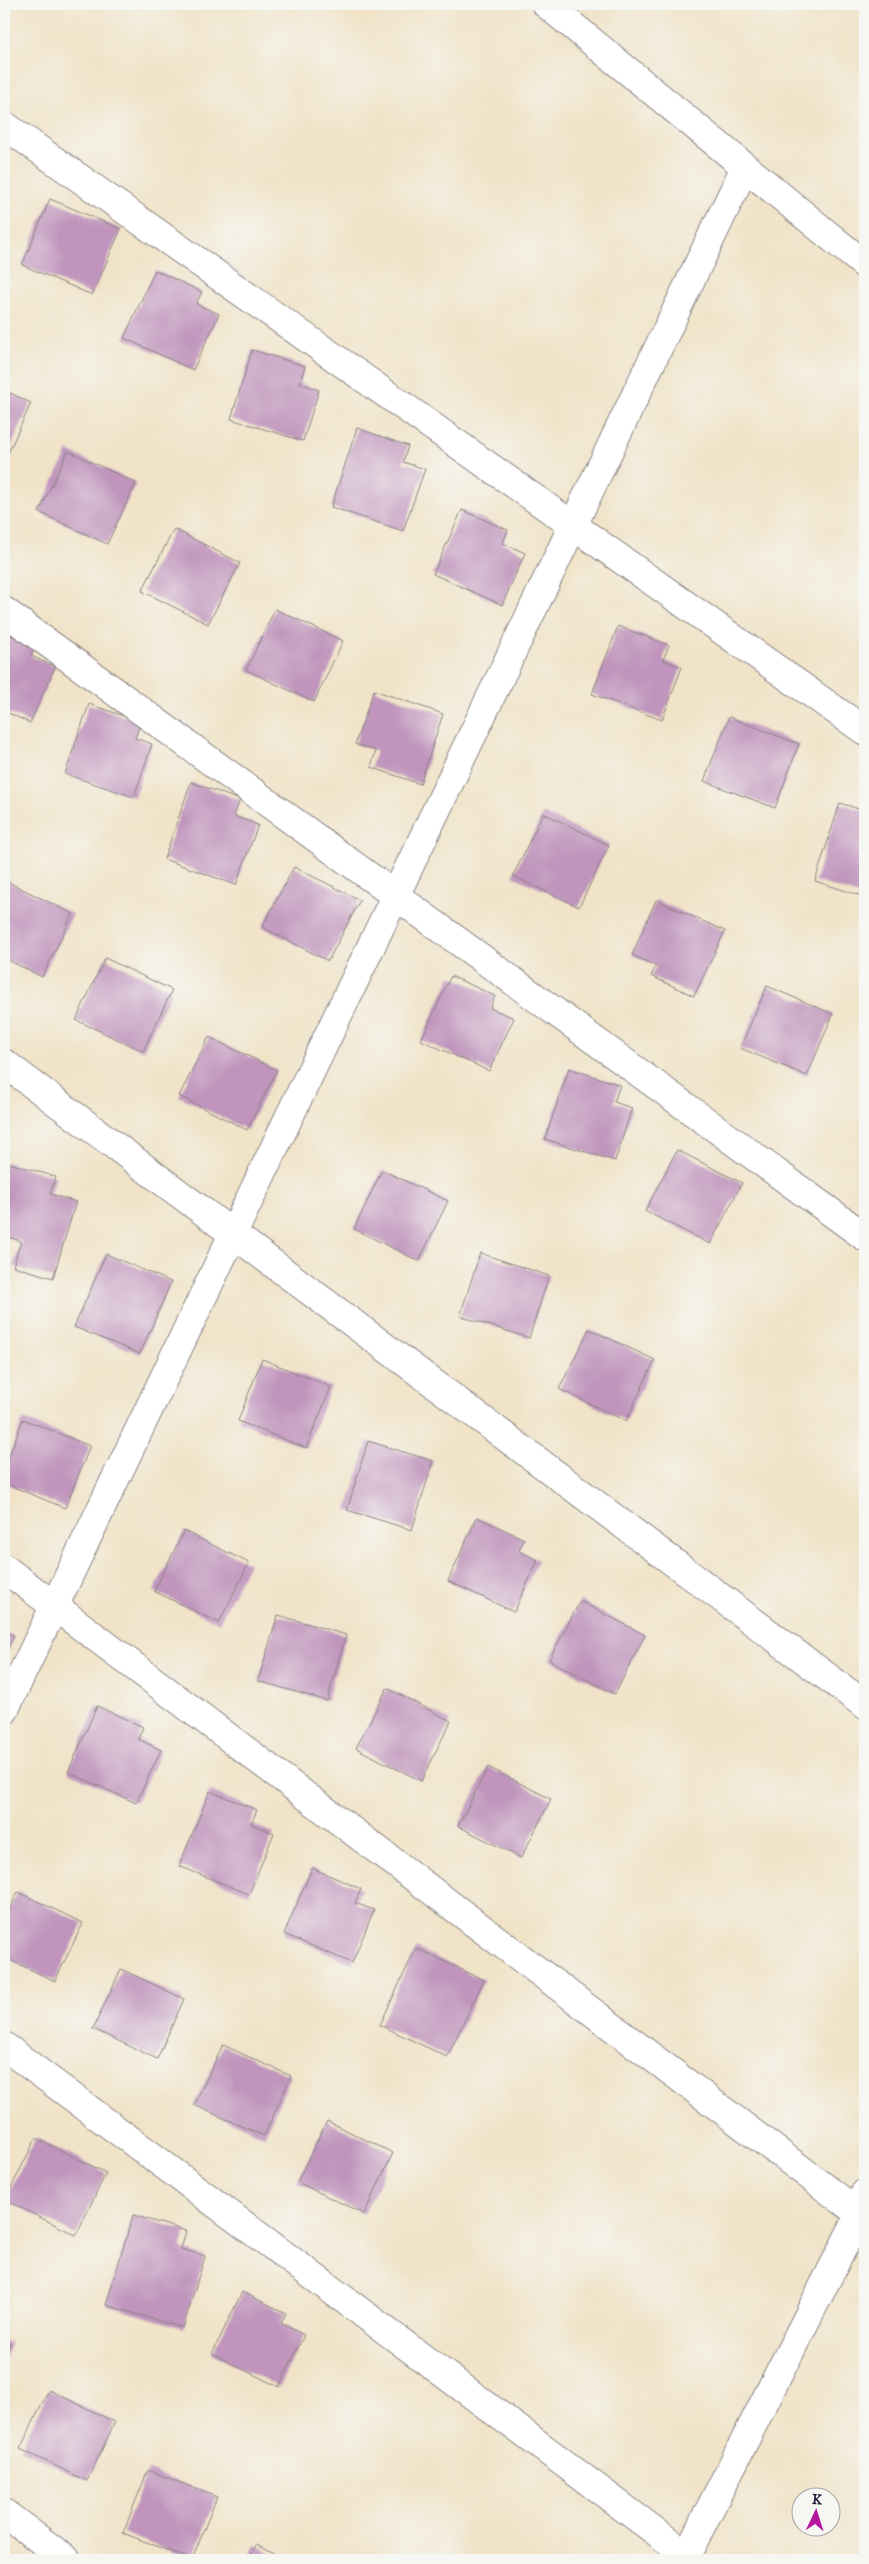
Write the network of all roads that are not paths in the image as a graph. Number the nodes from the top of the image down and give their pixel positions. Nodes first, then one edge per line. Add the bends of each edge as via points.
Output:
1 (546, 4) edge
2 (4, 125) edge
3 (745, 167) junction
4 (865, 265) edge
5 (574, 526) junction
6 (4, 611) edge
7 (865, 731) edge
8 (395, 896) junction
9 (4, 1063) edge
10 (233, 1234) junction
11 (865, 1237) edge
12 (4, 1568) edge
13 (54, 1606) junction
14 (865, 1705) edge
15 (4, 1711) edge
16 (4, 2046) edge
17 (862, 2203) edge
18 (4, 2513) edge
19 (685, 2557) edge
20 (67, 2560) edge

1 - 3 street
2 - 5 street
3 - 4 street
3 - 5 street
5 - 7 street
5 - 8 street
6 - 8 street
8 - 10 street
8 - 11 street
9 - 10 street
10 - 13 street
10 - 14 street
12 - 13 street
13 - 15 street
13 - 17 street
16 - 19 street
17 - 19 street
18 - 20 street

